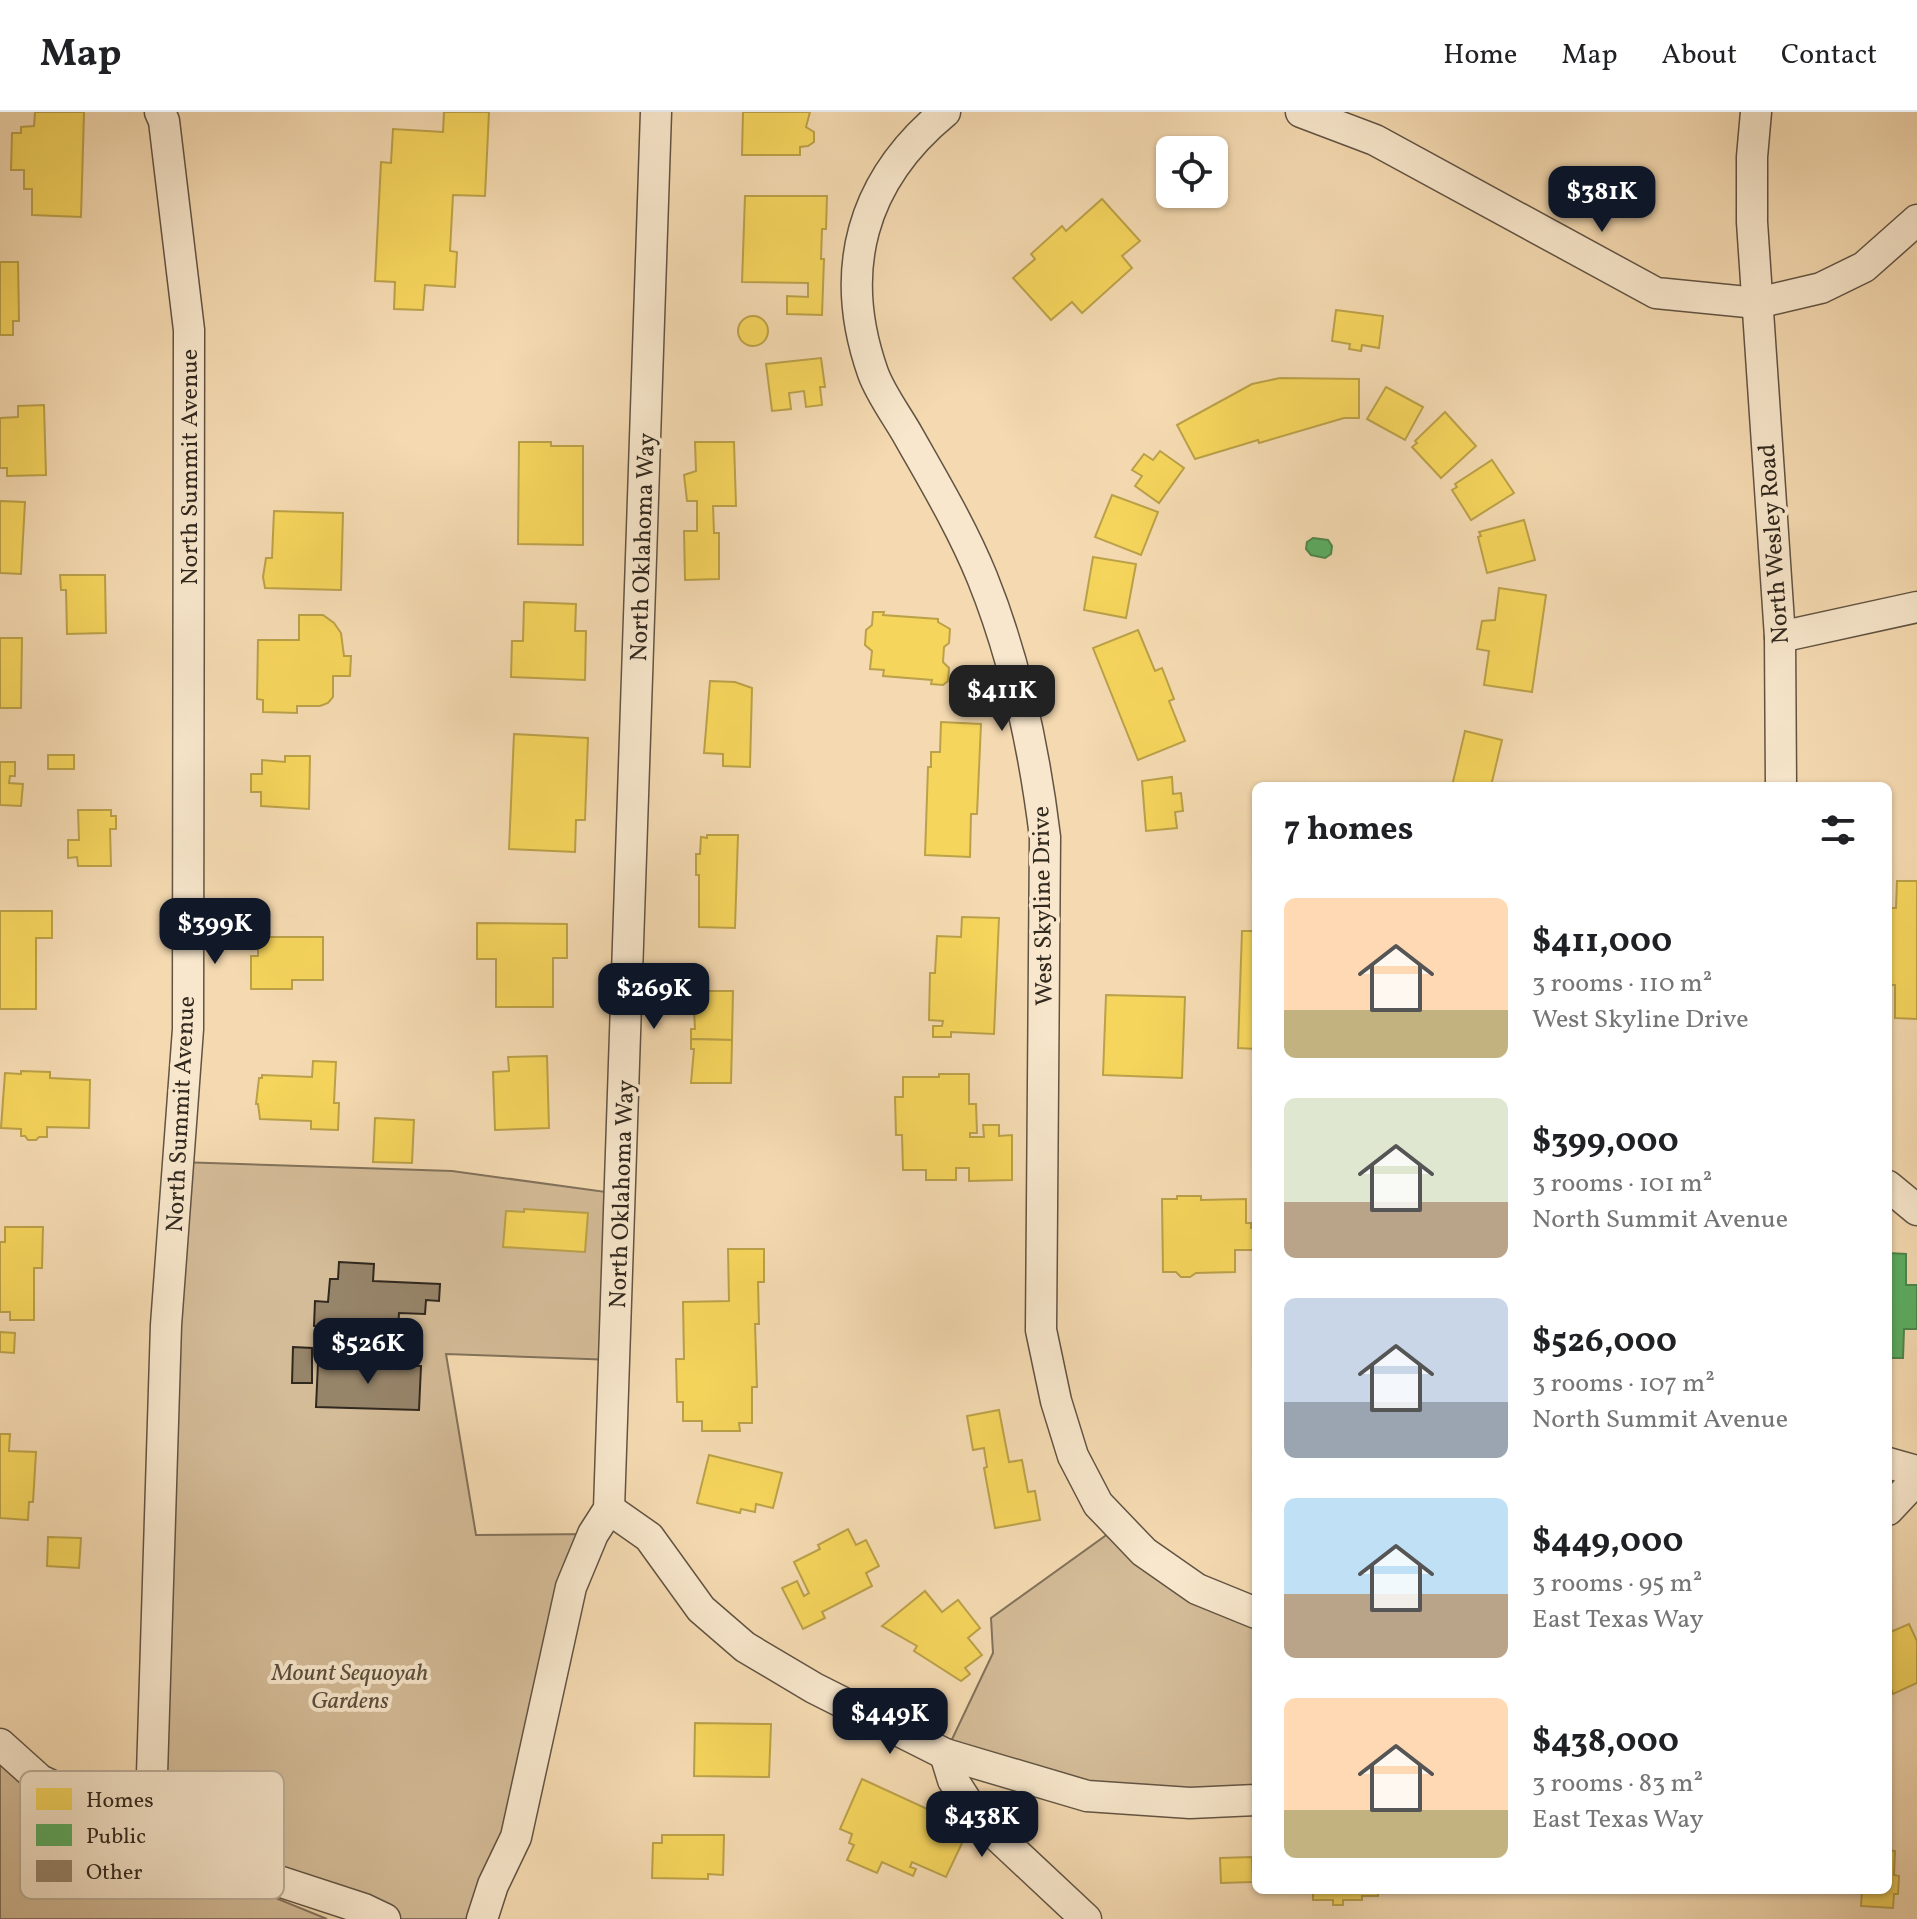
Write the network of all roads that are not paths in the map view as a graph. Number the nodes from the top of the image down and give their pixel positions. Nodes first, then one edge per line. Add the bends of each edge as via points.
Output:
1 (160, 112) edge
2 (656, 112) edge
3 (1301, 112) edge
4 (1756, 112) edge
5 (934, 121) edge
6 (1917, 220) edge
7 (1757, 303) junction
8 (1917, 607) edge
9 (1780, 637) junction
10 (1781, 782) edge
11 (1892, 1189) edge
12 (1917, 1210) edge
13 (1892, 1464) edge
14 (1917, 1471) edge
15 (1917, 1479) edge
16 (1892, 1506) edge
17 (609, 1509) junction
18 (1252, 1611) edge
19 (0, 1744) edge
20 (945, 1754) junction
21 (30, 1771) edge
22 (152, 1771) edge
23 (1252, 1800) edge
24 (284, 1883) edge
25 (385, 1919) edge
26 (482, 1919) edge
27 (1086, 1919) edge

1 - 22 street, North Summit Avenue via 189,330 188,1029 166,1325
2 - 17 street, North Oklahoma Way
3 - 7 street via 1375,140 1656,293
4 - 7 street, North Wesley Road via 1752,222
5 - 18 street, West Skyline Drive via 888,173 867,213 856,262 859,314 874,375 958,523 983,579 1023,701 1038,779 1045,837 1041,1330 1056,1401 1073,1456 1098,1504 1144,1552 1197,1589
6 - 7 street via 1864,267 1821,288
7 - 9 street, North Wesley Road
8 - 9 street
9 - 10 street, North Wesley Road
11 - 12 street
13 - 14 street
15 - 16 street
17 - 20 street via 649,1537 701,1609 745,1647
17 - 26 street, North Oklahoma Way via 571,1587 516,1837
19 - 21 street
20 - 23 street via 1087,1796 1190,1803
20 - 27 street via 953,1780 976,1816
24 - 25 street

